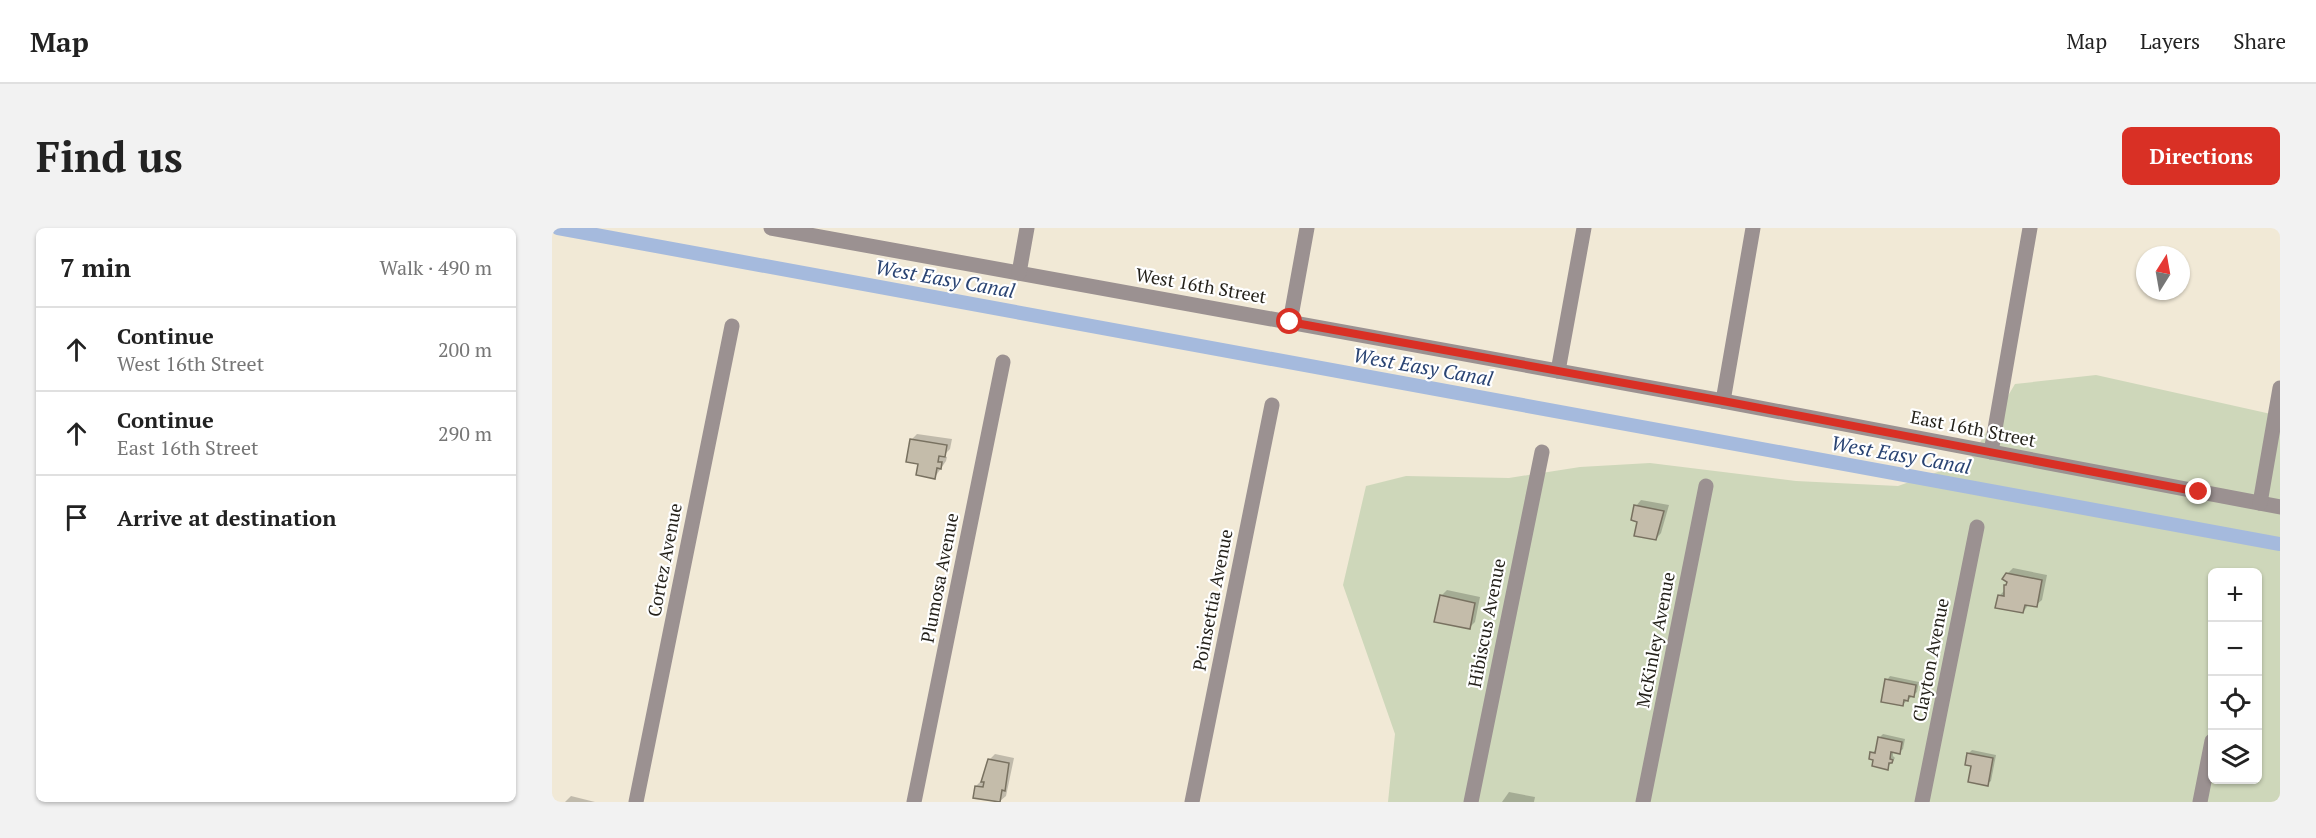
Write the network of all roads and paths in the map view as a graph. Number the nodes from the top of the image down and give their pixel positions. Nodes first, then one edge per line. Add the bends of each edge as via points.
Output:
1 (771, 228) edge
2 (1027, 228) edge
3 (1307, 228) edge
4 (1584, 228) edge
5 (1753, 228) edge
6 (2030, 228) edge
7 (1019, 273) junction
8 (1290, 322) junction
9 (732, 326) dead end
10 (1003, 362) dead end
11 (1558, 371) junction
12 (2280, 388) edge
13 (1659, 390) joint
14 (1723, 401) junction
15 (1272, 405) dead end
16 (1542, 452) dead end
17 (1991, 452) junction
18 (1706, 486) dead end
19 (2260, 503) junction
20 (2280, 507) edge
21 (1977, 526) dead end
22 (2208, 761) edge
23 (636, 802) edge
24 (914, 802) edge
25 (1192, 802) edge
26 (1471, 802) edge
27 (1643, 802) edge
28 (1922, 802) edge
29 (2200, 802) edge

1 - 7 street, West 16th Street
2 - 7 street
3 - 8 street
4 - 11 street
5 - 14 street
6 - 17 street
7 - 8 street, West 16th Street
8 - 11 street, West 16th Street
9 - 23 street, Cortez Avenue
10 - 24 street, Plumosa Avenue
11 - 13 street, West 16th Street
12 - 19 street
13 - 14 street, East 16th Street
14 - 17 street, East 16th Street
15 - 25 street, Poinsettia Avenue
16 - 26 street, Hibiscus Avenue
17 - 19 street, East 16th Street
18 - 27 street, McKinley Avenue
19 - 20 street, East 16th Street
21 - 28 street, Clayton Avenue
22 - 29 street

